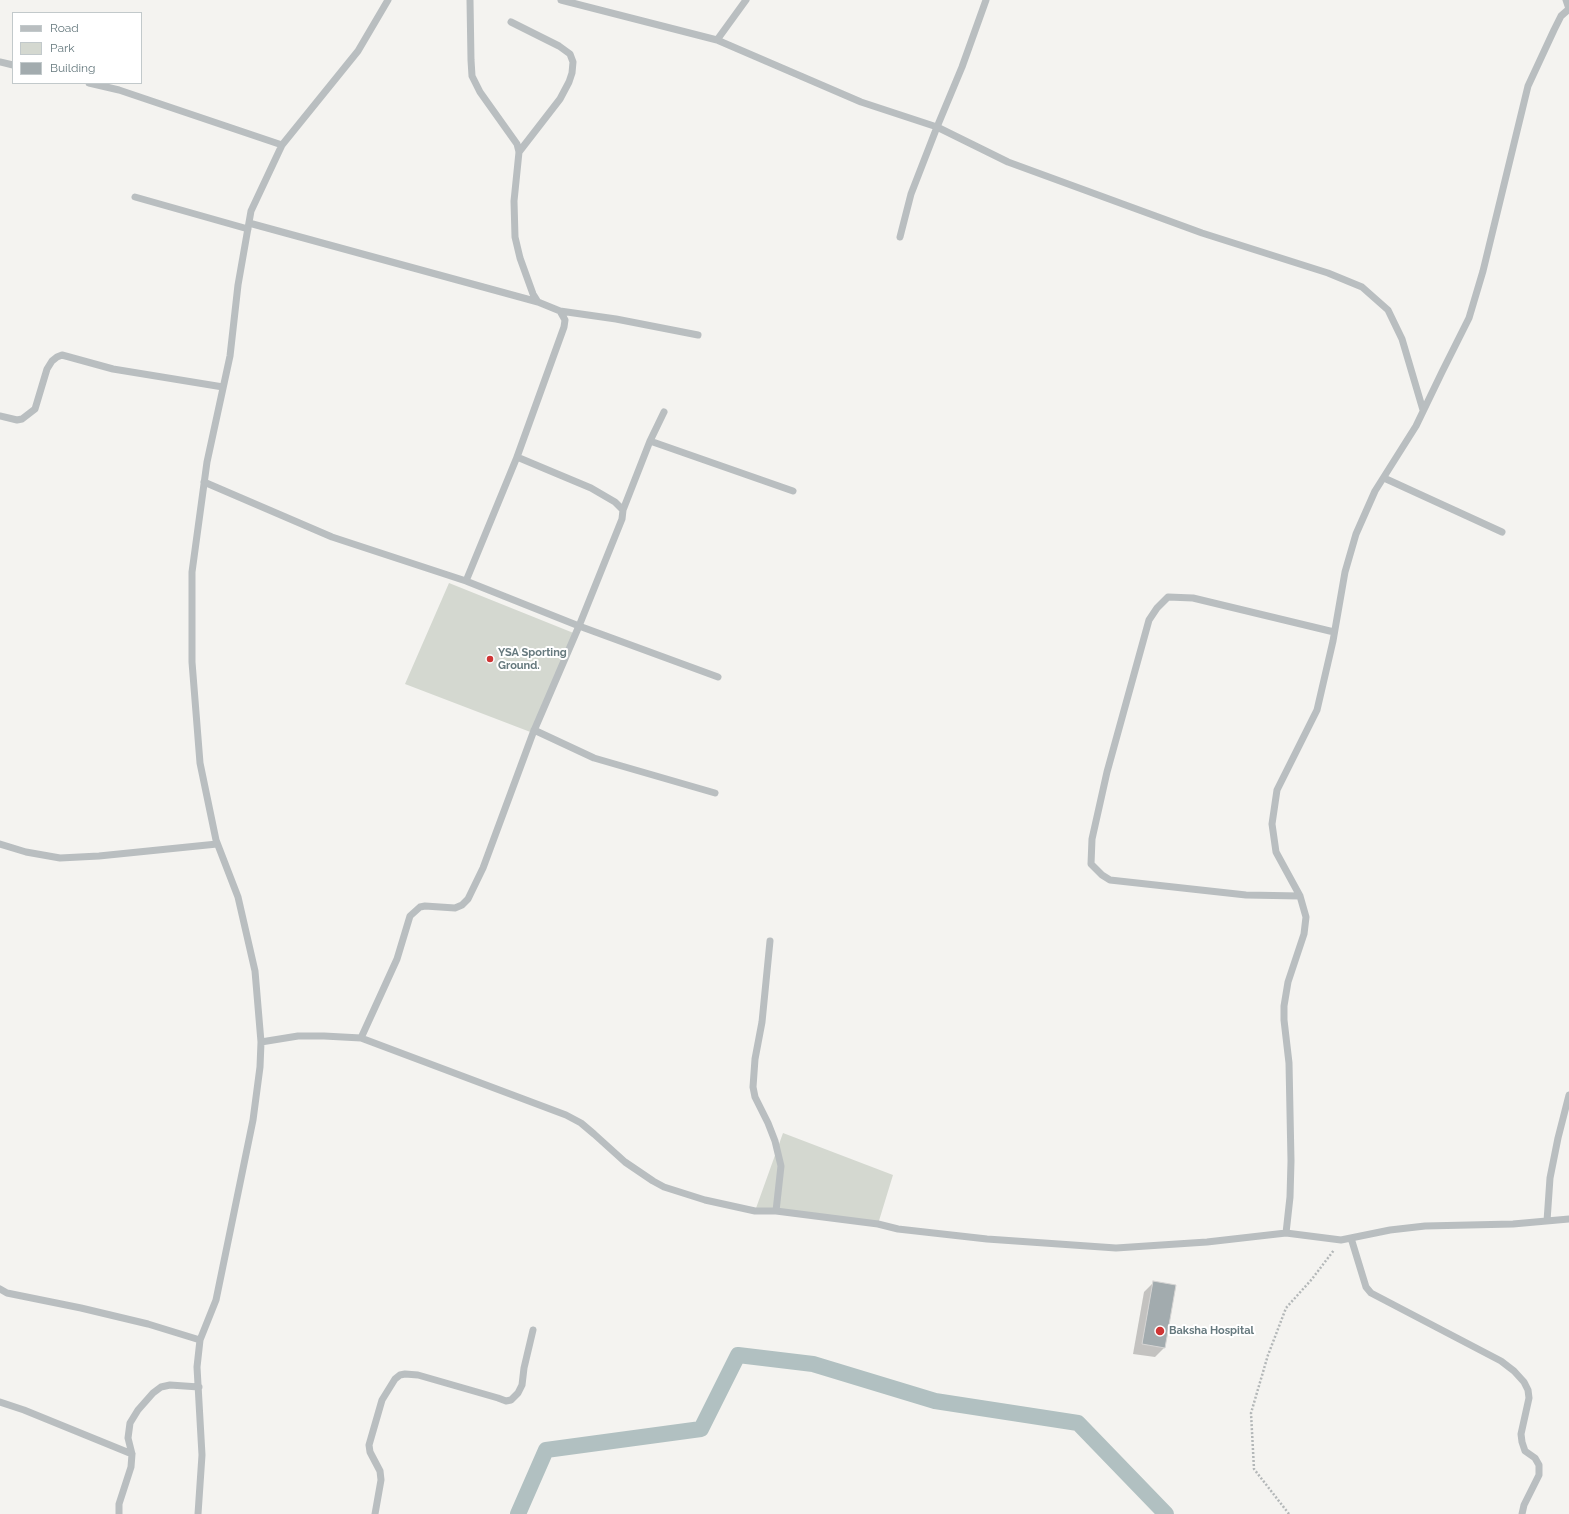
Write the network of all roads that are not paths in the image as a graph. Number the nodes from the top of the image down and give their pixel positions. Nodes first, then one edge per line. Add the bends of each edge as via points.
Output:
1 (388, 0) edge
2 (470, 0) edge
3 (561, 0) edge
4 (746, 0) edge
5 (986, 0) edge
6 (1566, 0) edge
7 (1569, 9) edge
8 (511, 22) dead end
9 (717, 40) junction
10 (0, 62) edge
11 (12, 65) edge
12 (93, 84) edge
13 (937, 127) junction
14 (282, 144) junction
15 (519, 152) junction
16 (135, 197) dead end
17 (249, 226) junction
18 (900, 238) dead end
19 (538, 302) junction
20 (560, 311) junction
21 (698, 335) dead end
22 (224, 387) junction
23 (1423, 410) junction
24 (664, 412) dead end
25 (0, 416) edge
26 (650, 441) junction
27 (517, 457) junction
28 (1384, 478) junction
29 (204, 482) junction
30 (793, 491) dead end
31 (623, 510) junction
32 (1502, 532) dead end
33 (466, 581) junction
34 (579, 626) junction
35 (1334, 632) junction
36 (718, 677) dead end
37 (534, 730) junction
38 (715, 793) dead end
39 (0, 844) edge
40 (218, 844) junction
41 (1300, 896) junction
42 (770, 941) dead end
43 (361, 1038) junction
44 (261, 1042) junction
45 (1569, 1095) edge
46 (776, 1211) junction
47 (1569, 1219) edge
48 (1547, 1221) junction
49 (1286, 1233) junction
50 (1351, 1238) junction
51 (0, 1290) edge
52 (533, 1330) dead end
53 (200, 1340) junction
54 (199, 1387) junction
55 (0, 1402) edge
56 (132, 1454) junction
57 (119, 1514) edge
58 (198, 1514) edge
59 (375, 1514) edge
60 (1522, 1514) edge

1 - 14 street via 358,51
2 - 15 street via 472,76 480,92 517,144
3 - 9 street
4 - 9 street
5 - 13 street
6 - 7 street
7 - 23 street via 1561,16 1528,86 1476,300
8 - 15 street via 559,46 570,54 573,62 569,82 560,100
9 - 13 street via 861,102
10 - 11 street
12 - 14 street via 119,90
13 - 18 street via 911,194
13 - 23 street via 1008,162 1202,234 1328,273 1362,287 1388,310 1391,316 1402,339
14 - 17 street via 251,211
15 - 19 street via 514,201 515,237 520,258
16 - 17 street
17 - 19 street
17 - 22 street
19 - 20 street
20 - 21 street
20 - 27 street via 565,320 564,327
22 - 25 street via 113,369 62,355 52,361 47,370 35,409 22,419
22 - 29 street
23 - 28 street
24 - 26 street
26 - 30 street
26 - 31 street
27 - 31 street via 591,488 615,502
27 - 33 street
28 - 32 street
28 - 35 street via 1375,491 1356,534 1345,572
29 - 33 street via 332,537
29 - 40 street via 192,572 192,662 200,763
31 - 34 street via 622,519
33 - 34 street
34 - 36 street
34 - 37 street
35 - 41 street via 1317,710 1277,790 1272,824 1276,852
35 - 41 street via 1193,598 1168,597 1149,620 1107,772 1092,839 1091,864 1110,880 1246,896
37 - 38 street via 594,758
37 - 43 street via 483,868 468,899 459,908 425,906 410,916 397,959
39 - 40 street via 26,852 60,858 79,858
40 - 44 street via 238,897 255,971
41 - 49 street via 1306,923 1288,982 1284,1006 1289,1063 1291,1161
42 - 46 street via 753,1087 775,1141 780,1166
43 - 44 street via 311,1036
43 - 46 street via 581,1123 625,1162 664,1187 733,1207
44 - 53 street via 252,1128 216,1300
45 - 48 street via 1550,1178
46 - 49 street via 986,1239 1116,1248 1207,1242
47 - 48 street
48 - 50 street via 1425,1226
49 - 50 street via 1341,1240
50 - 60 street via 1366,1286 1371,1293 1501,1361 1524,1382 1529,1398 1521,1434 1522,1442 1526,1451 1539,1465 1539,1475
51 - 53 street via 148,1324
52 - 59 street via 522,1385 511,1400 506,1401 418,1375 405,1374 395,1379 382,1400 369,1445 381,1480
53 - 54 street
54 - 56 street via 170,1385 161,1387 153,1393 130,1423 128,1438
54 - 58 street via 202,1455
55 - 56 street
56 - 57 street via 131,1467 119,1504

